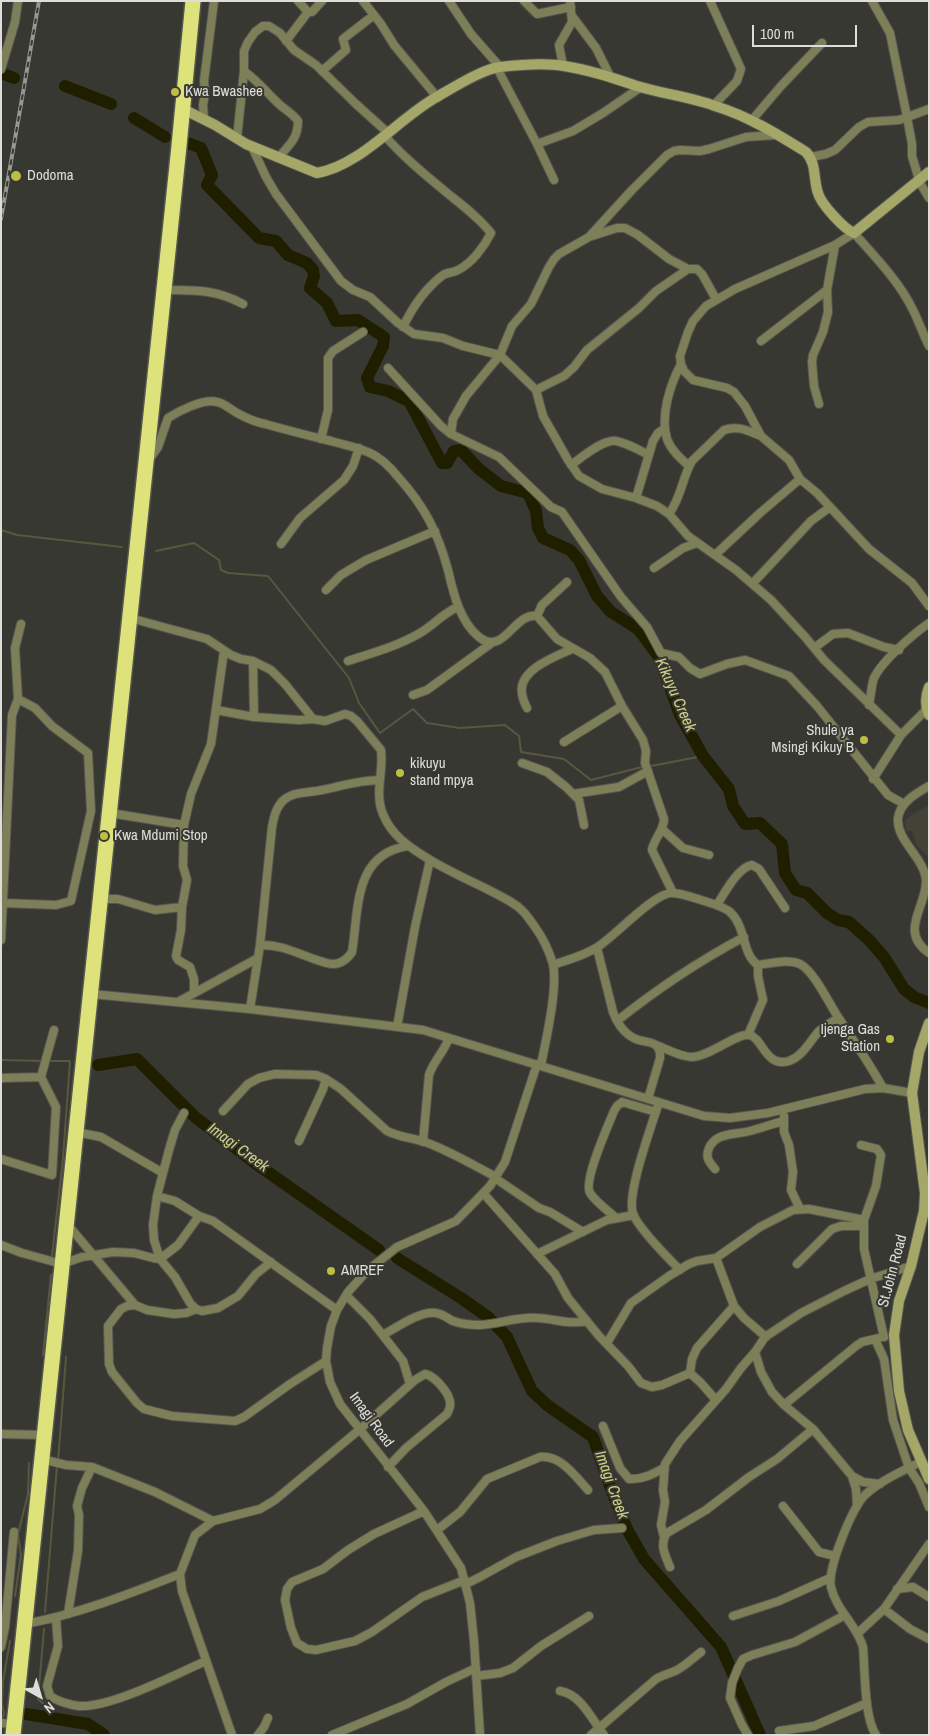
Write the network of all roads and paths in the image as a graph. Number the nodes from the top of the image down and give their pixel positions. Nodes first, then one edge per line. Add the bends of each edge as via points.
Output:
1 (18, 1) edge
2 (193, 1) edge
3 (214, 1) edge
4 (298, 1) edge
5 (322, 1) edge
6 (363, 1) edge
7 (449, 1) edge
8 (524, 1) edge
9 (710, 1) edge
10 (872, 1) edge
11 (570, 4) edge
12 (308, 12) junction
13 (374, 15) junction
14 (572, 16) junction
15 (286, 41) junction
16 (822, 43) dead end
17 (563, 66) junction
18 (499, 68) junction
19 (1, 69) edge
20 (244, 71) junction
21 (322, 71) junction
22 (610, 76) junction
23 (641, 87) junction
24 (437, 97) junction
25 (714, 105) junction
26 (929, 109) edge
27 (183, 110) junction
28 (907, 118) junction
29 (204, 120) junction
30 (752, 120) junction
31 (386, 134) junction
32 (776, 135) junction
33 (237, 138) junction
34 (537, 144) junction
35 (252, 147) junction
36 (810, 157) junction
37 (278, 158) junction
38 (929, 172) edge
39 (920, 178) junction
40 (554, 180) dead end
41 (929, 198) edge
42 (606, 218) junction
43 (617, 228) junction
44 (854, 233) junction
45 (589, 237) junction
46 (835, 245) junction
47 (688, 269) junction
48 (164, 290) junction
49 (827, 290) junction
50 (716, 299) junction
51 (243, 304) dead end
52 (403, 327) junction
53 (363, 332) dead end
54 (761, 341) dead end
55 (929, 346) edge
56 (500, 355) junction
57 (680, 364) junction
58 (388, 368) dead end
59 (536, 390) junction
60 (819, 404) dead end
61 (665, 428) junction
62 (451, 434) junction
63 (761, 436) junction
64 (321, 439) junction
65 (359, 448) junction
66 (649, 455) junction
67 (146, 464) junction
68 (571, 465) junction
69 (689, 466) junction
70 (800, 478) junction
71 (636, 498) junction
72 (830, 507) junction
73 (669, 514) junction
74 (435, 531) junction
75 (697, 543) junction
76 (281, 544) dead end
77 (715, 555) junction
78 (654, 568) dead end
79 (567, 582) dead end
80 (753, 583) junction
81 (326, 590) dead end
82 (929, 606) edge
83 (458, 607) junction
84 (537, 616) junction
85 (130, 618) junction
86 (929, 623) edge
87 (21, 624) dead end
88 (493, 642) junction
89 (814, 648) junction
90 (572, 649) junction
91 (899, 650) junction
92 (224, 651) junction
93 (253, 661) junction
94 (348, 661) dead end
95 (929, 687) edge
96 (413, 695) dead end
97 (18, 699) junction
98 (869, 705) junction
99 (622, 706) junction
100 (527, 708) dead end
101 (216, 710) junction
102 (928, 712) edge
103 (254, 717) junction
104 (313, 719) junction
105 (900, 735) junction
106 (564, 742) dead end
107 (522, 763) dead end
108 (648, 770) junction
109 (873, 779) junction
110 (380, 780) junction
111 (5, 782) edge
112 (929, 786) edge
113 (573, 794) junction
114 (904, 804) junction
115 (91, 811) junction
116 (109, 815) junction
117 (184, 824) junction
118 (584, 825) dead end
119 (662, 829) junction
120 (408, 846) junction
121 (709, 855) dead end
122 (3, 856) edge
123 (430, 860) junction
124 (673, 893) junction
125 (100, 899) junction
126 (3, 903) junction
127 (717, 906) junction
128 (182, 907) junction
129 (785, 908) dead end
130 (744, 937) junction
131 (1, 940) edge
132 (260, 945) junction
133 (597, 948) junction
134 (929, 953) edge
135 (258, 958) junction
136 (553, 965) junction
137 (758, 965) junction
138 (194, 992) junction
139 (91, 994) junction
140 (178, 1002) junction
141 (250, 1010) junction
142 (838, 1018) junction
143 (617, 1021) junction
144 (929, 1024) edge
145 (397, 1027) junction
146 (54, 1030) dead end
147 (748, 1035) junction
148 (449, 1038) junction
149 (929, 1043) edge
150 (656, 1045) junction
151 (539, 1065) junction
152 (916, 1067) junction
153 (41, 1077) junction
154 (1, 1078) edge
155 (326, 1079) junction
156 (883, 1088) junction
157 (912, 1093) junction
158 (648, 1098) junction
159 (660, 1102) junction
160 (785, 1109) junction
161 (223, 1111) dead end
162 (656, 1112) junction
163 (184, 1113) dead end
164 (784, 1121) junction
165 (76, 1132) junction
166 (299, 1141) dead end
167 (423, 1142) junction
168 (861, 1145) dead end
169 (1, 1159) edge
170 (715, 1169) dead end
171 (163, 1173) junction
172 (496, 1178) junction
173 (484, 1194) junction
174 (157, 1196) junction
175 (800, 1209) junction
176 (634, 1215) junction
177 (199, 1216) junction
178 (615, 1217) junction
179 (67, 1223) junction
180 (864, 1223) junction
181 (583, 1232) junction
182 (1, 1245) edge
183 (537, 1254) junction
184 (93, 1256) junction
185 (716, 1258) junction
186 (160, 1259) junction
187 (271, 1262) junction
188 (62, 1264) junction
189 (797, 1264) dead end
190 (911, 1266) junction
191 (680, 1270) junction
192 (870, 1278) junction
193 (346, 1295) junction
194 (135, 1305) junction
195 (734, 1306) junction
196 (196, 1309) junction
197 (338, 1310) junction
198 (587, 1321) junction
199 (383, 1335) junction
200 (889, 1336) junction
201 (766, 1337) junction
202 (875, 1339) junction
203 (607, 1343) junction
204 (755, 1352) junction
205 (326, 1360) junction
206 (690, 1373) junction
207 (410, 1384) junction
208 (716, 1400) junction
209 (784, 1405) junction
210 (603, 1426) dead end
211 (813, 1429) junction
212 (359, 1430) junction
213 (1, 1434) edge
214 (44, 1436) junction
215 (42, 1459) junction
216 (921, 1462) junction
217 (388, 1466) junction
218 (92, 1467) junction
219 (664, 1468) junction
220 (909, 1468) junction
221 (852, 1476) junction
222 (929, 1479) edge
223 (880, 1484) junction
224 (588, 1490) dead end
225 (783, 1506) dead end
226 (929, 1507) edge
227 (856, 1508) junction
228 (424, 1510) junction
229 (213, 1521) junction
230 (622, 1528) dead end
231 (438, 1530) junction
232 (14, 1532) dead end
233 (664, 1537) junction
234 (929, 1544) edge
235 (835, 1556) junction
236 (670, 1567) dead end
237 (180, 1574) junction
238 (830, 1578) junction
239 (465, 1582) junction
240 (897, 1589) junction
241 (929, 1597) edge
242 (884, 1609) junction
243 (68, 1614) junction
244 (845, 1615) junction
245 (588, 1616) dead end
246 (733, 1616) dead end
247 (56, 1618) junction
248 (25, 1624) junction
249 (858, 1633) junction
250 (929, 1639) edge
251 (1, 1647) edge
252 (701, 1652) dead end
253 (206, 1661) junction
254 (476, 1672) junction
255 (560, 1691) dead end
256 (867, 1703) junction
257 (268, 1718) dead end
258 (10, 1727) edge
259 (599, 1727) junction
260 (779, 1731) dead end
261 (232, 1735) edge
262 (258, 1735) edge
263 (332, 1735) edge
264 (480, 1735) edge
265 (591, 1735) edge
266 (604, 1735) edge
267 (748, 1735) edge
268 (876, 1735) edge

1 - 19 street
2 - 27 highway
3 - 29 street via 204,81
4 - 12 street
5 - 12 street
6 - 13 street
7 - 18 street
8 - 11 street via 537,14
9 - 25 street via 741,69 737,80
10 - 28 street via 890,33
11 - 14 street
12 - 15 street
13 - 21 street via 343,39 346,50
13 - 24 street
14 - 17 street via 560,45
14 - 22 street via 596,48
15 - 20 street via 272,27 263,26 248,42 244,52
15 - 21 street
16 - 30 street
17 - 18 street
17 - 22 street
18 - 24 street
18 - 34 street
20 - 33 street
20 - 37 street via 298,121 297,134
21 - 31 street
22 - 23 street
23 - 25 street
23 - 34 street via 573,131
24 - 31 street
25 - 30 street
26 - 28 street
27 - 29 street
27 - 48 highway
28 - 36 street via 868,122 859,126 835,150
28 - 39 street via 912,156
29 - 33 street
30 - 32 street
31 - 37 street via 348,162 323,172 311,171
31 - 52 street via 407,160 464,206 492,234 470,262 457,271 444,274 425,293 410,311
32 - 36 street
32 - 42 street via 746,137 700,151 674,151
33 - 35 street
34 - 40 street
35 - 37 street
35 - 52 street via 276,194 335,275 353,290 370,297
36 - 44 street via 820,198 844,227
38 - 39 street
39 - 41 street
39 - 44 street
42 - 43 street
42 - 45 street
43 - 45 street
43 - 47 street via 630,230
44 - 46 street
44 - 55 street via 900,287
45 - 56 street via 554,259 531,304 512,326
46 - 49 street
46 - 50 street
47 - 50 street via 697,269 702,274
47 - 59 street via 656,291 587,350 564,376
48 - 51 street via 218,293
48 - 67 highway
49 - 54 street
49 - 60 street via 828,312 812,362
50 - 57 street via 693,321
52 - 56 street via 419,336 443,338
53 - 64 street via 328,358 328,410
56 - 59 street
56 - 62 street via 466,396 454,419
57 - 61 street via 667,397
57 - 63 street via 694,380 734,392
58 - 62 street
59 - 68 street via 543,416
61 - 66 street via 655,437
61 - 69 street via 672,449
62 - 109 street via 499,456 551,507 562,512 621,597 648,627 661,653 679,657 700,674 745,660 789,676 817,706
63 - 69 street via 731,427 700,452
63 - 70 street via 788,460
64 - 65 street
64 - 67 street via 252,420 210,400 168,418 158,446
65 - 74 street via 380,459 394,473 424,510
65 - 76 street via 354,466 344,480 300,518
66 - 68 street via 615,441 591,451
66 - 71 street
67 - 85 highway
68 - 71 street via 580,476 598,487
69 - 73 street via 677,503
70 - 72 street
70 - 77 street
71 - 73 street
72 - 80 street via 811,521
72 - 82 street via 869,548 912,583
73 - 75 street
74 - 81 street via 366,560
74 - 83 street
75 - 77 street
75 - 78 street via 683,548
77 - 80 street
79 - 84 street via 542,605
80 - 89 street
83 - 88 street via 476,635
83 - 94 street via 414,636
84 - 88 street via 526,618 503,638
84 - 90 street
85 - 92 street via 207,639
85 - 116 highway
86 - 91 street
87 - 97 street via 15,648
88 - 96 street via 427,690
89 - 91 street via 833,634 848,633
89 - 98 street
90 - 99 street via 603,668
90 - 100 street via 533,669 521,690
91 - 98 street via 875,677
92 - 93 street
92 - 101 street
93 - 103 street
93 - 104 street via 272,670
95 - 102 street via 926,695
97 - 111 street via 12,715
97 - 115 street via 35,708 88,754
98 - 105 street
99 - 106 street
99 - 108 street via 643,740
101 - 103 street
101 - 117 street via 211,744 191,794
102 - 105 street
103 - 104 street
104 - 110 street via 325,722 342,714 350,716 381,750
105 - 109 street
107 - 113 street via 547,772
108 - 113 street via 619,787
108 - 119 street via 663,812
109 - 114 street via 888,795
110 - 120 street via 382,812 394,833
110 - 132 street via 294,794 280,805 274,815 269,848
111 - 122 street
112 - 114 street
113 - 118 street via 578,800
114 - 134 street via 898,816 900,832 926,881 914,926 915,934 919,944
115 - 116 street
115 - 126 street via 71,901 56,905
116 - 117 street
116 - 125 highway
117 - 128 street via 183,866 187,880
119 - 121 street via 683,848
119 - 124 street via 652,850
120 - 123 street
120 - 132 street via 388,851 369,869 357,905 352,952 348,958 334,964 276,945
122 - 126 street
123 - 136 street via 521,909 539,933
123 - 145 street
124 - 127 street
124 - 133 street via 650,904
125 - 128 street via 118,899 156,910
125 - 139 highway
126 - 131 street
127 - 129 street via 732,882 747,865 752,865 759,869
127 - 130 street via 732,915
128 - 138 street via 176,956 190,967
130 - 137 street via 750,957
130 - 143 street via 668,983
132 - 135 street
133 - 136 street
133 - 143 street
135 - 138 street
135 - 141 street
136 - 151 street, Imagi Road via 552,1001
137 - 142 street via 800,964 816,981
137 - 147 street via 763,1000
138 - 140 street
139 - 140 street
139 - 165 highway
140 - 141 street
141 - 145 street
142 - 147 street via 820,1031 797,1057 787,1061 771,1058
142 - 156 street
143 - 150 street via 632,1038
144 - 152 street
145 - 148 street
146 - 153 street
147 - 150 street via 695,1057 686,1057
148 - 151 street
148 - 167 street via 429,1076
149 - 152 street
150 - 158 street via 660,1058
151 - 158 street
151 - 172 street, Imagi Road via 505,1162
152 - 157 street, St.John Road
153 - 154 street
153 - 169 street via 56,1107 52,1175
155 - 161 street via 296,1073 259,1078 248,1084
155 - 166 street
155 - 167 street via 387,1131
156 - 157 street
156 - 160 street
157 - 190 street, St.John Road via 925,1193
158 - 159 street
159 - 160 street via 704,1116 730,1118
159 - 162 street
160 - 164 street
162 - 176 street via 633,1192 631,1206
162 - 178 street via 622,1102 614,1112 588,1187 595,1199
163 - 171 street via 175,1130
164 - 170 street via 715,1140 707,1156
164 - 175 street via 793,1172 791,1190
165 - 171 street via 101,1137
165 - 179 highway
167 - 172 street
168 - 180 street via 877,1149 881,1155 876,1186
171 - 174 street
172 - 173 street, Imagi Road
172 - 181 street via 539,1208
173 - 183 street
173 - 193 street, Imagi Road via 456,1221 405,1242 387,1254
174 - 177 street via 175,1201
174 - 186 street via 153,1224
175 - 180 street
175 - 185 street via 788,1211 760,1227
176 - 178 street
176 - 191 street
177 - 186 street via 178,1245
177 - 187 street via 212,1221
178 - 181 street
179 - 184 street
179 - 188 highway
180 - 189 street via 832,1230
180 - 192 street via 864,1249
181 - 183 street
182 - 188 street
183 - 198 street
184 - 186 street via 125,1252
184 - 188 street
184 - 194 street
185 - 191 street via 697,1261
185 - 195 street
186 - 196 street
187 - 196 street via 238,1296 212,1311
187 - 197 street
188 - 214 highway
190 - 192 street
190 - 200 street, St.John Road
191 - 203 street via 631,1304
192 - 200 street
192 - 201 street via 801,1313
193 - 197 street, Imagi Road
193 - 199 street
194 - 196 street via 160,1313 186,1313
194 - 205 street via 121,1309 108,1326 109,1364 137,1404 153,1413 235,1421
195 - 201 street
195 - 206 street via 697,1348
197 - 205 street, Imagi Road via 328,1336
198 - 199 street via 575,1324 536,1317 472,1325 434,1312 413,1318
198 - 203 street
199 - 207 street via 404,1361
200 - 202 street
200 - 216 street, St.John Road via 908,1430
201 - 204 street
202 - 209 street via 856,1346
202 - 220 street via 884,1359 894,1420
203 - 206 street via 645,1386 662,1385
204 - 208 street
204 - 209 street via 764,1379
205 - 212 street, Imagi Road via 340,1404
206 - 208 street
207 - 212 street
207 - 217 street via 425,1374 431,1376 442,1387 450,1407
208 - 219 street via 680,1441
209 - 211 street
210 - 219 street via 620,1468 629,1479 646,1477
211 - 221 street
211 - 233 street via 706,1510 670,1530
212 - 217 street, Imagi Road
212 - 229 street via 275,1500 253,1511
213 - 214 street
214 - 215 highway
215 - 218 street
215 - 248 highway
216 - 220 street
216 - 222 street, St.John Road
217 - 228 street, Imagi Road
218 - 229 street via 155,1492
218 - 243 street via 77,1506 80,1515 78,1551
219 - 233 street via 665,1502 661,1526
220 - 223 street
220 - 226 street
221 - 223 street via 863,1482
221 - 227 street
223 - 227 street via 863,1497
224 - 231 street via 562,1462 540,1457 487,1479 460,1512
225 - 235 street via 819,1552
227 - 235 street
228 - 231 street, Imagi Road
228 - 239 street via 374,1534 323,1569 292,1582 285,1600 297,1642 307,1649 316,1650 355,1641 422,1597
229 - 237 street via 195,1535
230 - 239 street via 594,1530 557,1541
231 - 239 street, Imagi Road via 461,1568
232 - 251 street
233 - 236 street via 662,1546
234 - 240 street
235 - 238 street
237 - 243 street
237 - 253 street via 182,1591
238 - 244 street via 833,1593
238 - 246 street via 779,1601
239 - 254 street, Imagi Road
240 - 241 street via 912,1587
240 - 242 street
242 - 249 street
242 - 250 street via 910,1630
243 - 247 street
244 - 249 street
244 - 267 street via 795,1642 743,1659 731,1687 730,1698
245 - 254 street via 513,1668 500,1672
247 - 248 street
247 - 253 street via 58,1646 48,1691 54,1698 79,1706 114,1699 148,1687
248 - 258 highway
249 - 256 street via 863,1647
252 - 259 street via 656,1679
253 - 261 street
254 - 263 street via 446,1682 407,1704
254 - 264 street, Imagi Road
255 - 259 street via 575,1697
256 - 260 street via 814,1726
256 - 268 street
257 - 262 street
259 - 265 street
259 - 266 street

